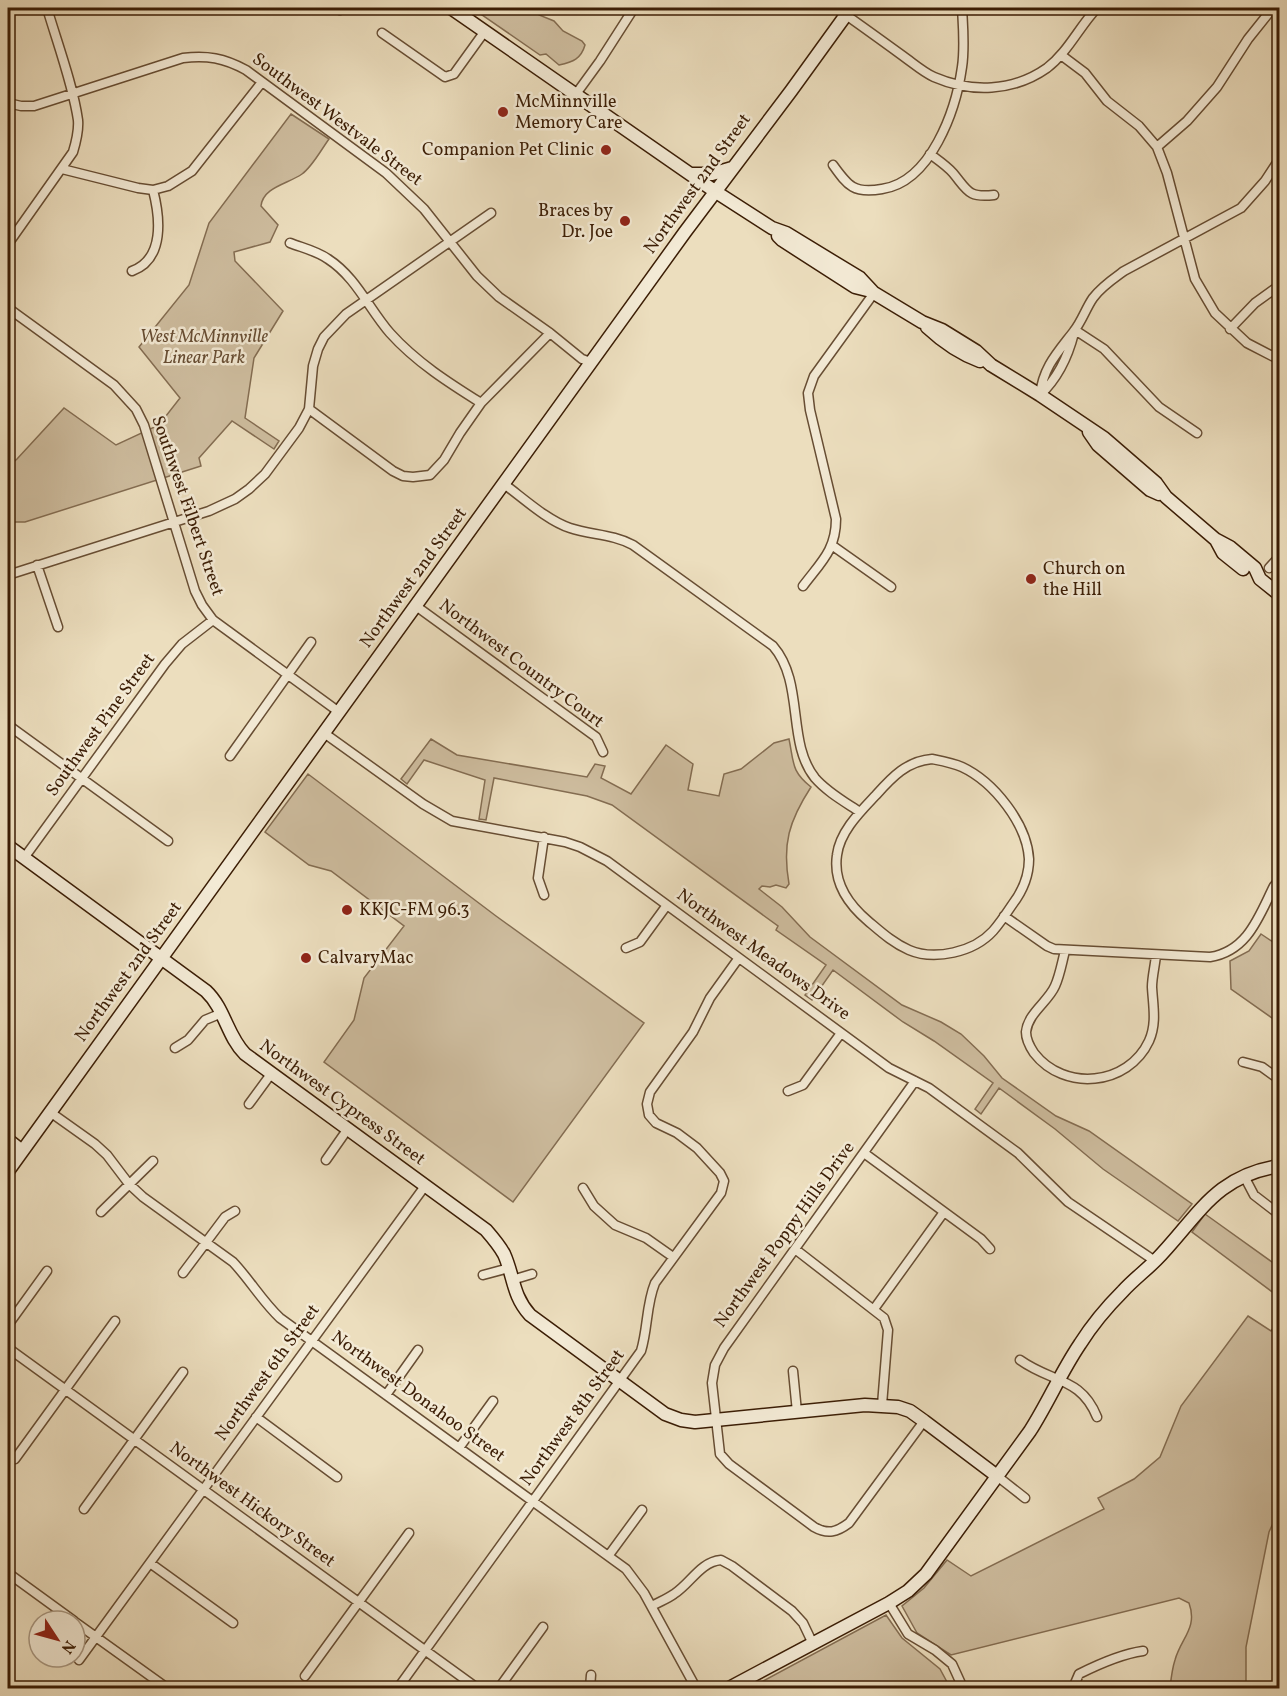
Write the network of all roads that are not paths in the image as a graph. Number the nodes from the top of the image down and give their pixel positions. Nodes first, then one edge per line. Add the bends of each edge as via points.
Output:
1 (47, 8) edge
2 (451, 8) edge
3 (634, 8) edge
4 (962, 8) edge
5 (1096, 8) edge
6 (1276, 8) edge
7 (844, 10) edge
8 (485, 31) junction
9 (382, 33) dead end
10 (1061, 55) junction
11 (262, 82) junction
12 (959, 86) junction
13 (72, 94) junction
14 (576, 94) junction
15 (8, 103) edge
16 (1156, 147) junction
17 (930, 154) junction
18 (1280, 158) edge
19 (833, 165) dead end
20 (734, 167) junction
21 (62, 169) junction
22 (690, 174) junction
23 (153, 190) junction
24 (716, 192) junction
25 (993, 195) dead end
26 (491, 213) dead end
27 (1184, 240) junction
28 (449, 242) junction
29 (290, 243) dead end
30 (8, 244) edge
31 (132, 271) dead end
32 (1280, 285) edge
33 (874, 292) junction
34 (366, 300) junction
35 (8, 308) edge
36 (1230, 329) junction
37 (1075, 330) junction
38 (550, 333) junction
39 (1280, 360) edge
40 (591, 362) junction
41 (1040, 395) junction
42 (481, 403) junction
43 (309, 409) junction
44 (1197, 433) dead end
45 (504, 484) junction
46 (173, 524) junction
47 (833, 546) junction
48 (1280, 556) edge
49 (37, 565) junction
50 (1269, 568) dead end
51 (8, 575) edge
52 (803, 586) dead end
53 (891, 587) dead end
54 (1280, 595) edge
55 (416, 606) junction
56 (213, 620) junction
57 (58, 627) dead end
58 (311, 642) dead end
59 (288, 675) junction
60 (339, 712) junction
61 (8, 725) edge
62 (324, 733) junction
63 (603, 752) dead end
64 (230, 756) dead end
65 (82, 779) junction
66 (860, 812) junction
67 (544, 837) junction
68 (168, 842) dead end
69 (8, 846) edge
70 (24, 858) junction
71 (1280, 879) edge
72 (544, 896) dead end
73 (667, 905) junction
74 (1004, 916) junction
75 (626, 948) dead end
76 (1065, 951) junction
77 (1156, 955) junction
78 (162, 958) junction
79 (738, 958) junction
80 (222, 1012) junction
81 (841, 1033) junction
82 (175, 1048) dead end
83 (1243, 1062) dead end
84 (272, 1074) junction
85 (1280, 1080) edge
86 (915, 1081) junction
87 (788, 1091) dead end
88 (249, 1104) dead end
89 (50, 1112) junction
90 (347, 1130) junction
91 (8, 1140) edge
92 (22, 1150) junction
93 (864, 1153) junction
94 (153, 1161) dead end
95 (326, 1161) dead end
96 (1280, 1166) edge
97 (8, 1171) edge
98 (1245, 1176) junction
99 (129, 1184) junction
100 (425, 1186) junction
101 (584, 1188) dead end
102 (235, 1211) dead end
103 (101, 1212) dead end
104 (944, 1212) junction
105 (1280, 1215) edge
106 (206, 1242) junction
107 (795, 1249) junction
108 (990, 1249) dead end
109 (673, 1257) junction
110 (1155, 1261) junction
111 (47, 1271) dead end
112 (183, 1273) dead end
113 (510, 1274) junction
114 (532, 1274) dead end
115 (483, 1275) dead end
116 (874, 1309) junction
117 (115, 1321) dead end
118 (8, 1325) edge
119 (312, 1340) junction
120 (8, 1348) edge
121 (418, 1350) dead end
122 (1020, 1360) dead end
123 (793, 1371) dead end
124 (183, 1372) dead end
125 (1059, 1380) junction
126 (620, 1382) junction
127 (65, 1390) junction
128 (386, 1395) junction
129 (493, 1401) dead end
130 (882, 1405) junction
131 (797, 1412) junction
132 (1097, 1417) dead end
133 (256, 1418) junction
134 (716, 1420) junction
135 (924, 1421) junction
136 (134, 1440) junction
137 (459, 1448) junction
138 (15, 1459) dead end
139 (997, 1476) junction
140 (337, 1477) dead end
141 (203, 1490) junction
142 (1025, 1498) dead end
143 (533, 1502) junction
144 (84, 1509) dead end
145 (642, 1510) dead end
146 (409, 1533) dead end
147 (609, 1555) junction
148 (150, 1563) junction
149 (8, 1573) edge
150 (358, 1603) junction
151 (889, 1603) junction
152 (652, 1606) junction
153 (58, 1609) edge
154 (233, 1623) dead end
155 (543, 1627) dead end
156 (87, 1630) edge
157 (96, 1637) junction
158 (813, 1644) junction
159 (87, 1649) edge
160 (425, 1651) junction
161 (1143, 1651) dead end
162 (591, 1675) dead end
163 (306, 1676) dead end
164 (167, 1689) edge
165 (398, 1689) edge
166 (477, 1689) edge
167 (499, 1689) edge
168 (590, 1689) edge
169 (696, 1689) edge
170 (729, 1689) edge
171 (963, 1689) edge
172 (1073, 1689) edge

1 - 13 street
2 - 8 street
3 - 14 street
4 - 12 street via 964,41
5 - 10 street
6 - 16 street via 1187,122
7 - 12 street via 931,76
7 - 20 street, Northwest 2nd Street
8 - 9 street via 454,74 445,77
8 - 14 street
10 - 12 street via 1047,68 1018,82 1001,87
10 - 16 street via 1084,73 1107,101 1139,126
11 - 13 street, Southwest Westvale Street via 224,59 198,56
11 - 23 street via 192,171
11 - 28 street, Southwest Westvale Street via 398,184 424,209
12 - 17 street via 950,116
13 - 15 street, Southwest Westvale Street via 34,106
13 - 21 street via 77,135 73,152
14 - 22 street
16 - 27 street via 1167,173
17 - 19 street via 906,181 875,190 847,184
17 - 25 street via 953,173 967,192
18 - 27 street via 1241,208
20 - 22 street via 712,174
20 - 24 street, Northwest 2nd Street
21 - 23 street
21 - 30 street
22 - 24 street
23 - 31 street via 158,234 148,262
24 - 33 street via 855,287
24 - 40 street, Northwest 2nd Street
26 - 28 street
27 - 36 street via 1204,297
27 - 37 street via 1109,281
28 - 34 street
28 - 38 street, Southwest Westvale Street via 499,297
29 - 34 street via 329,259
32 - 36 street via 1255,303
33 - 41 street via 970,357
33 - 47 street via 814,376 808,393 836,519
34 - 42 street via 410,353
34 - 43 street via 324,337 313,366
35 - 46 street, Southwest Filbert Street via 126,397 144,425
36 - 39 street
37 - 41 street via 1042,378
37 - 44 street via 1104,349 1159,407
38 - 40 street, Southwest Westvale Street
38 - 42 street
40 - 45 street, Northwest 2nd Street
41 - 54 street via 1087,429 1098,445 1150,490 1166,497 1215,539 1224,553
42 - 43 street via 438,468 430,475 413,477 393,471
43 - 46 street via 284,449 249,489 222,506
45 - 55 street, Northwest 2nd Street
45 - 66 street via 560,524 633,544 773,646 782,657 791,682 808,766 826,788
46 - 49 street
46 - 56 street, Southwest Filbert Street via 195,591
47 - 52 street
47 - 53 street
48 - 50 street
49 - 51 street
49 - 57 street
55 - 60 street, Northwest 2nd Street
55 - 63 street, Northwest Country Court via 596,737
56 - 59 street, Southwest Filbert Street
56 - 65 street, Southwest Pine Street via 182,644 165,664
58 - 59 street
59 - 60 street, Southwest Filbert Street
59 - 64 street
60 - 62 street, Northwest 2nd Street
61 - 65 street
62 - 67 street, Northwest Meadows Drive via 452,821
62 - 78 street, Northwest 2nd Street
65 - 68 street
65 - 70 street, Southwest Pine Street
66 - 74 street via 841,843 836,870 850,903 894,943 929,955 953,952 993,932
66 - 74 street via 899,771 921,760 944,761 989,784 1006,804 1026,844 1029,860 1021,892
67 - 72 street via 538,878
67 - 73 street, Northwest Meadows Drive via 595,853
69 - 70 street, Northwest Cypress Street
70 - 78 street, Northwest Cypress Street
71 - 77 street via 1246,938 1236,948 1210,957
73 - 75 street via 640,942
73 - 79 street, Northwest Meadows Drive
74 - 76 street via 1047,946
76 - 77 street
76 - 77 street via 1055,987 1026,1033 1029,1045 1043,1062 1065,1075 1088,1079 1123,1070 1143,1052 1153,1029
78 - 80 street, Northwest Cypress Street via 206,991
78 - 89 street, Northwest 2nd Street
79 - 81 street, Northwest Meadows Drive
79 - 109 street, Northwest 8th Street via 710,998 693,1032 650,1092 647,1104 656,1123 697,1148 724,1181 711,1208
80 - 82 street via 205,1020 188,1041
80 - 84 street, Northwest Cypress Street via 239,1048
81 - 86 street, Northwest Meadows Drive via 889,1068
81 - 87 street via 803,1084
83 - 85 street via 1263,1067
84 - 88 street
84 - 90 street, Northwest Cypress Street
86 - 93 street, Northwest Poppy Hills Drive
86 - 110 street, Northwest Meadows Drive via 1018,1153 1068,1202
89 - 92 street, Northwest 2nd Street
89 - 99 street, Northwest Donahoo Street via 107,1155
90 - 95 street
90 - 100 street, Northwest Cypress Street
91 - 92 street
92 - 97 street, Northwest 2nd Street
93 - 104 street
93 - 107 street, Northwest Poppy Hills Drive
94 - 99 street
96 - 98 street
98 - 105 street via 1254,1195
98 - 110 street via 1198,1209
99 - 103 street
99 - 106 street, Northwest Donahoo Street
100 - 113 street, Northwest Cypress Street via 486,1230 498,1243
100 - 119 street, Northwest 6th Street
101 - 109 street via 594,1206 615,1225 646,1238
102 - 106 street via 225,1217
104 - 108 street
104 - 116 street
106 - 112 street
106 - 119 street, Northwest Donahoo Street via 233,1262 276,1314
107 - 116 street
107 - 134 street, Northwest Poppy Hills Drive via 715,1365 712,1383
109 - 126 street, Northwest 8th Street via 648,1298 641,1351
110 - 125 street via 1093,1324
111 - 118 street
113 - 114 street
113 - 115 street
113 - 126 street, Northwest Cypress Street via 521,1305 530,1315
116 - 130 street via 884,1318 888,1330
117 - 127 street
119 - 128 street, Northwest Donahoo Street
119 - 133 street, Northwest 6th Street
120 - 127 street, Northwest Hickory Street
121 - 128 street
122 - 125 street
123 - 131 street
124 - 136 street
125 - 132 street via 1086,1395
125 - 139 street
126 - 134 street, Northwest Cypress Street via 664,1414 695,1422
126 - 143 street, Northwest 8th Street
127 - 136 street, Northwest Hickory Street
127 - 138 street
128 - 137 street, Northwest Donahoo Street
129 - 137 street
130 - 131 street, Northwest Cypress Street
130 - 135 street, Northwest Cypress Street via 910,1411
131 - 134 street, Northwest Cypress Street
133 - 140 street
133 - 141 street, Northwest 6th Street
134 - 135 street, Northwest Poppy Hills Drive via 720,1454 729,1464 814,1527 828,1533 849,1523
135 - 139 street, Northwest Cypress Street
136 - 141 street, Northwest Hickory Street
136 - 144 street
137 - 143 street, Northwest Donahoo Street
139 - 142 street
139 - 151 street via 926,1574
141 - 148 street, Northwest 6th Street
141 - 150 street, Northwest Hickory Street
143 - 147 street, Northwest Donahoo Street
143 - 160 street, Northwest 8th Street
145 - 147 street
146 - 150 street
147 - 152 street, Northwest Donahoo Street via 626,1569
148 - 154 street
148 - 157 street, Northwest 6th Street
149 - 153 street
150 - 160 street, Northwest Hickory Street
150 - 163 street
151 - 158 street
151 - 171 street via 909,1634 952,1664
152 - 158 street via 674,1594 705,1564 721,1560 792,1611
152 - 169 street, Northwest Donahoo Street
155 - 167 street
156 - 157 street
157 - 159 street, Northwest 6th Street
157 - 164 street
158 - 170 street
160 - 165 street, Northwest 8th Street
160 - 166 street, Northwest Hickory Street
161 - 172 street via 1079,1674
162 - 168 street

